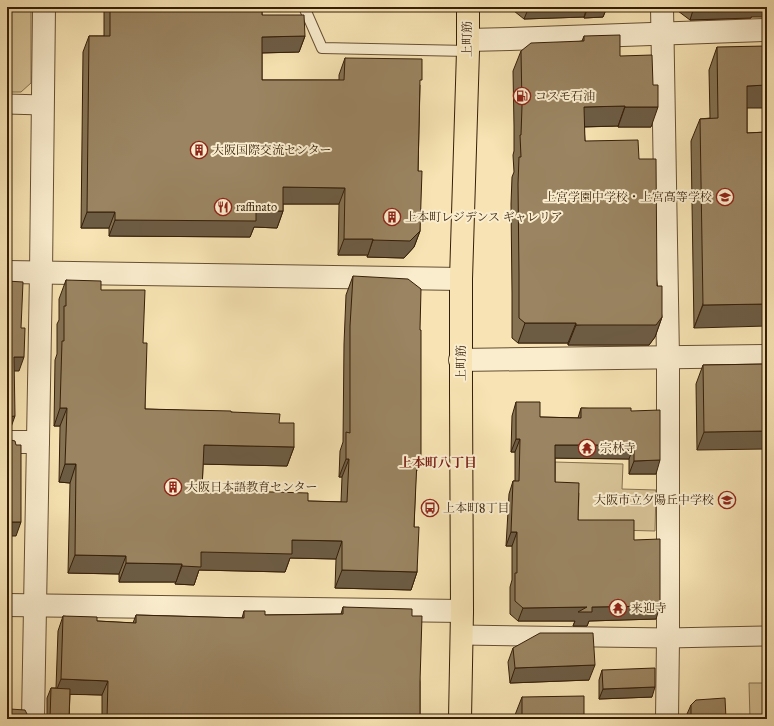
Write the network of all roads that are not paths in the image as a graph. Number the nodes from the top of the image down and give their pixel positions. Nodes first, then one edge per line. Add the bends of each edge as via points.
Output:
1 (44, 7) edge
2 (304, 7) edge
3 (468, 7) edge
4 (662, 7) edge
5 (767, 30) edge
6 (662, 34) junction
7 (468, 46) junction
8 (7, 104) edge
9 (43, 105) junction
10 (7, 272) edge
11 (41, 273) junction
12 (461, 279) junction
13 (767, 356) edge
14 (668, 358) junction
15 (460, 360) junction
16 (7, 442) edge
17 (38, 442) junction
18 (7, 605) edge
19 (35, 606) junction
20 (462, 611) junction
21 (462, 635) junction
22 (767, 636) edge
23 (668, 638) junction
24 (33, 719) edge
25 (460, 719) edge
26 (666, 719) edge

1 - 9 street
2 - 7 lane via 322,48
3 - 7 main road, 上町筋
4 - 6 street
5 - 6 street
6 - 7 street via 510,39
6 - 14 street
7 - 12 main road, 上町筋
8 - 9 street
9 - 11 street
10 - 11 street
11 - 12 street
11 - 17 street
12 - 15 main road, 上町筋
13 - 14 street
14 - 15 street
14 - 23 street
15 - 20 main road, 上町筋
16 - 17 street
17 - 19 street
18 - 19 street
19 - 20 street
19 - 24 street
20 - 21 main road, 上町筋
21 - 23 street
21 - 25 main road, 上町筋
22 - 23 street
23 - 26 street

